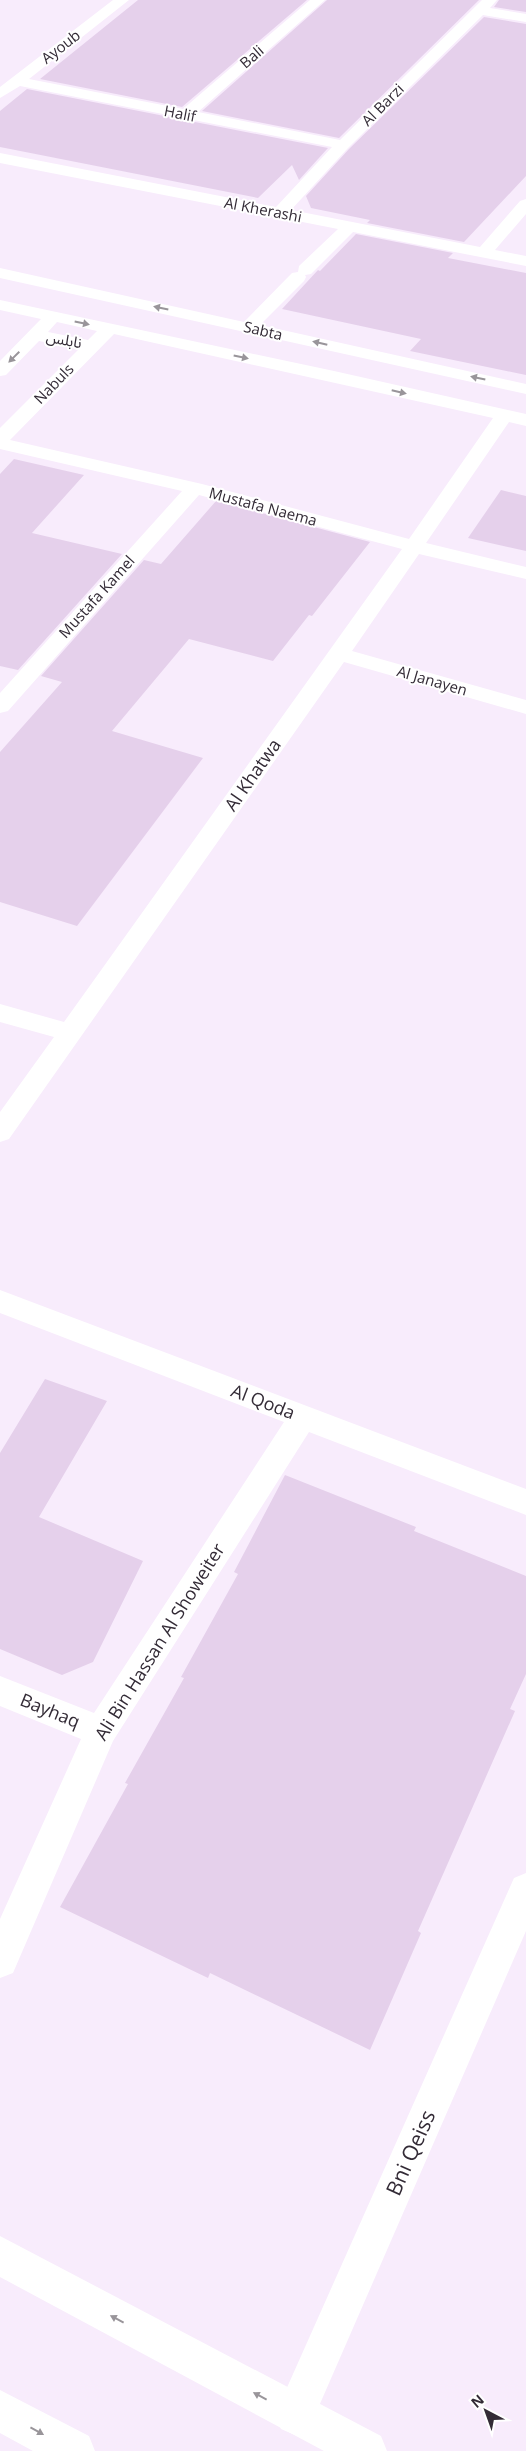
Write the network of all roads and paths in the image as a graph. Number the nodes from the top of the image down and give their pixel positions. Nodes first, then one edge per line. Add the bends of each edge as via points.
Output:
1 (122, 0) edge
2 (318, 0) edge
3 (484, 5) edge
4 (526, 18) edge
5 (18, 81) junction
6 (0, 94) edge
7 (185, 115) junction
8 (343, 145) junction
9 (0, 158) edge
10 (526, 204) edge
11 (280, 213) junction
12 (348, 228) junction
13 (484, 253) junction
14 (526, 261) edge
15 (0, 273) edge
16 (0, 305) edge
17 (53, 317) junction
18 (248, 327) junction
19 (109, 329) junction
20 (36, 335) junction
21 (91, 346) junction
22 (356, 352) junction
23 (382, 358) junction
24 (0, 371) edge
25 (334, 376) junction
26 (360, 383) junction
27 (526, 389) edge
28 (504, 416) junction
29 (526, 420) edge
30 (0, 439) edge
31 (0, 444) edge
32 (194, 488) junction
33 (412, 546) junction
34 (526, 573) edge
35 (339, 654) junction
36 (0, 706) edge
37 (526, 707) edge
38 (0, 1012) edge
39 (70, 1033) junction
40 (0, 1132) edge
41 (0, 1301) edge
42 (303, 1417) junction
43 (526, 1502) edge
44 (0, 1691) edge
45 (101, 1731) junction
46 (524, 1904) edge
47 (0, 1960) edge
48 (0, 2256) edge
49 (0, 2410) edge
50 (295, 2415) junction
51 (74, 2451) edge
52 (366, 2451) edge

1 - 5 street, Ayoub
2 - 7 street, Bali
3 - 4 street
3 - 8 street, Al Barzi
5 - 6 street, Ayoub
5 - 7 street, Halif
7 - 8 street, Halif
8 - 11 street, Al Barzi
9 - 11 street, Al Kherashi
10 - 13 street
11 - 12 street, Al Kherashi
12 - 13 street, Al Kherashi
12 - 18 street
13 - 14 street, Al Kherashi
18 -> 15 street, Sabta
16 - 17 street, Sabta
17 -> 19 street, Sabta
17 - 20 street
22 -> 18 street, Sabta
19 - 21 street, Nabuls
19 -> 25 street, Sabta
20 - 21 street, نابلس
20 -> 24 street
21 - 30 street, Nabuls
22 - 23 street, Sabta
22 - 25 street
23 - 26 street
27 -> 23 street, Sabta
25 - 26 street, Sabta
26 -> 28 street, Sabta
28 - 29 street, Sabta
28 - 33 street, Al Khatwa
31 - 32 street, Mustafa Naema
32 - 33 street, Mustafa Naema
32 - 36 street, Mustafa Kamel
33 - 34 street, Mustafa Naema
33 - 35 street, Al Khatwa
35 - 37 street, Al Janayen
35 - 39 street, Al Khatwa
38 - 39 street
39 - 40 street, Al Khatwa
41 - 42 street, Al Qoda
42 - 43 street, Al Qoda
42 - 45 street, Ali Bin Hassan Al Showeiter
44 - 45 street, Bayhaq
45 - 47 street, Ali Bin Hassan Al Showeiter
46 - 50 street, Bni Qeiss
50 -> 48 street
49 -> 51 street
50 - 52 street

